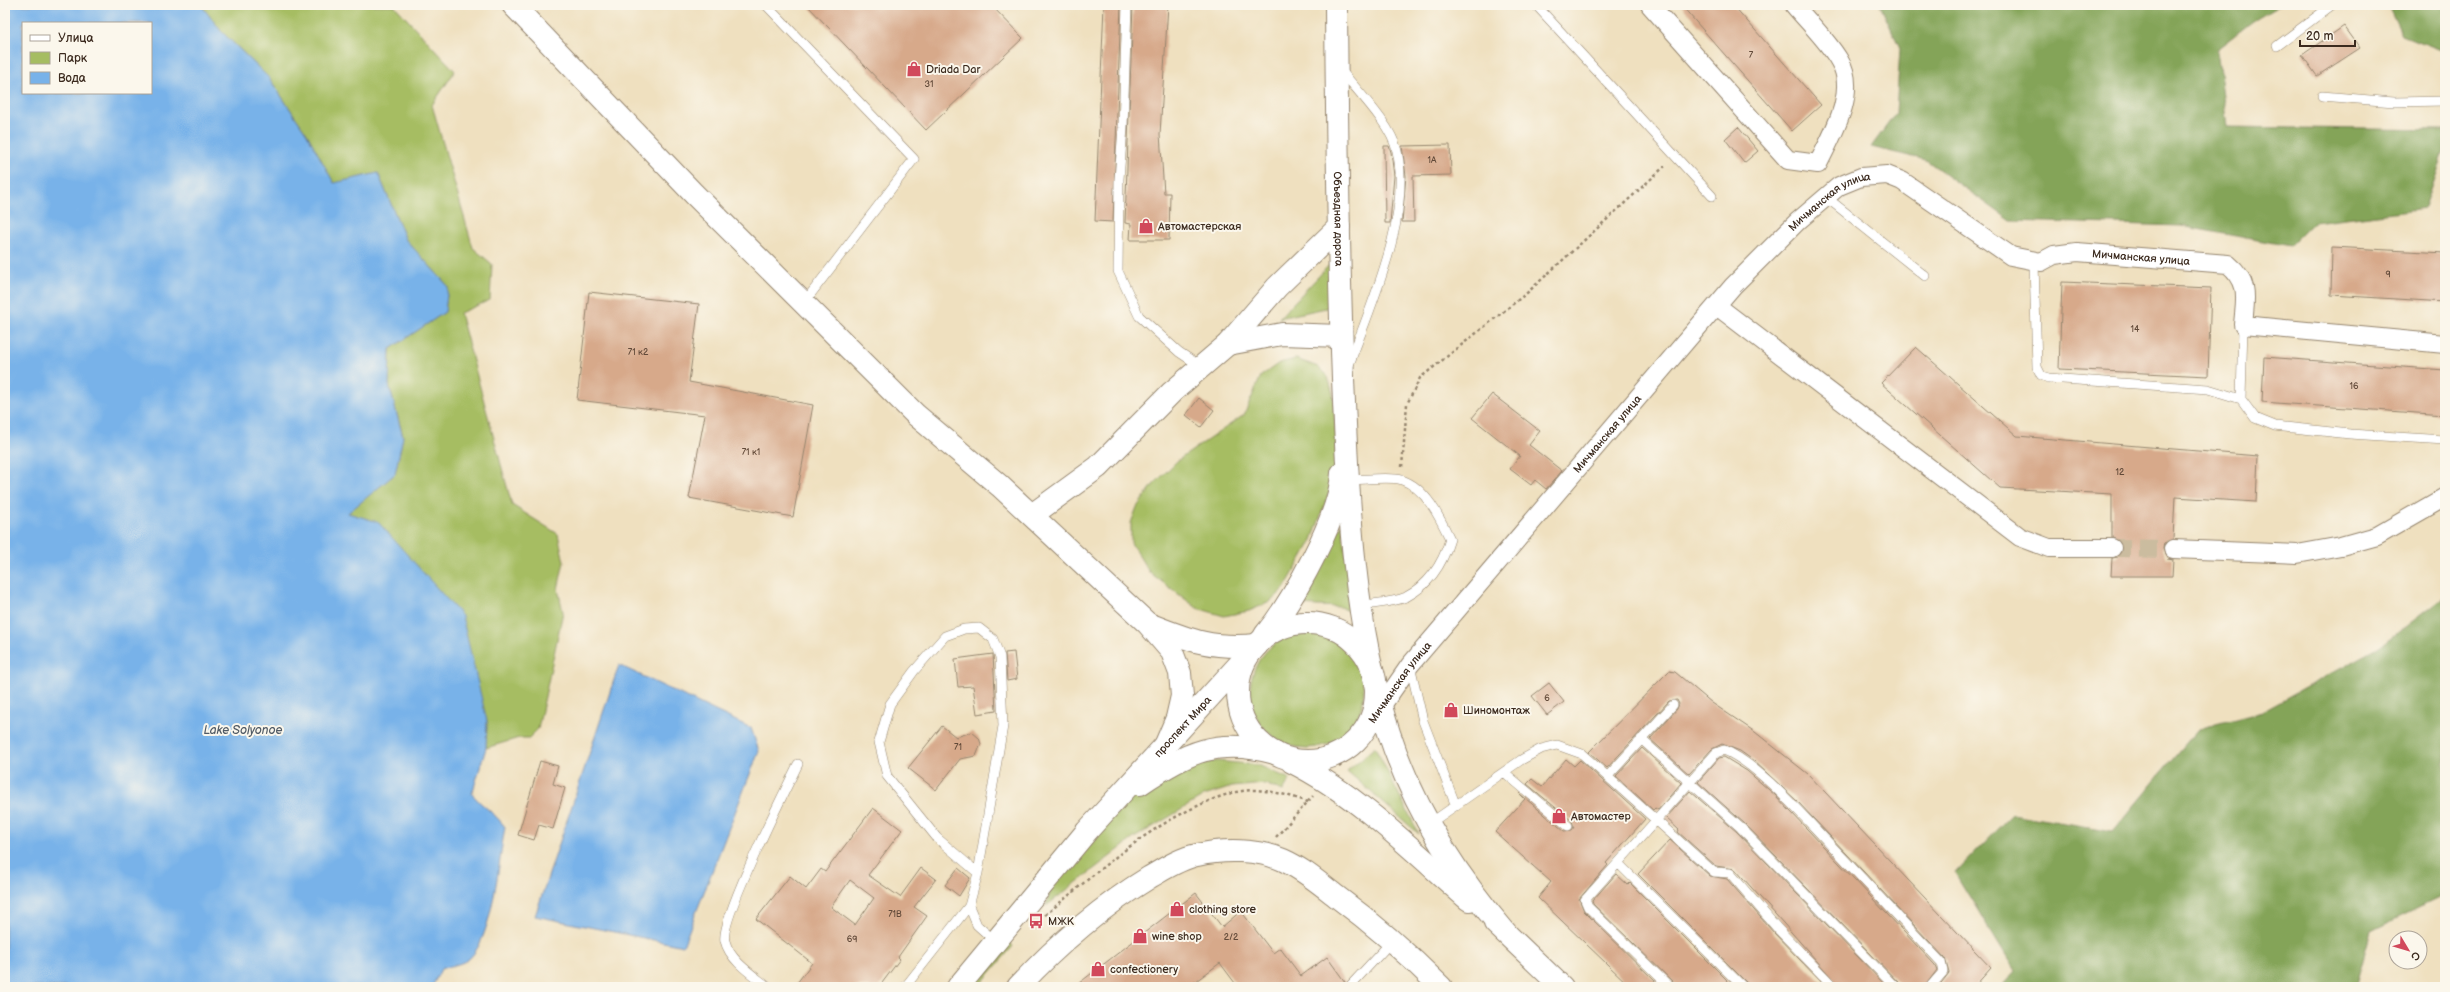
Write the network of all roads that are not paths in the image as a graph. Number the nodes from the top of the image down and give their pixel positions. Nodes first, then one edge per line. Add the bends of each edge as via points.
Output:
1 (513, 5) edge
2 (766, 5) edge
3 (1127, 5) edge
4 (1336, 5) edge
5 (1536, 5) edge
6 (1650, 5) edge
7 (1794, 5) edge
8 (2332, 5) edge
9 (2277, 46) dead end
10 (1337, 64) junction
11 (2322, 96) dead end
12 (2445, 101) edge
13 (1712, 196) dead end
14 (1826, 197) junction
15 (1339, 226) junction
16 (2034, 263) junction
17 (1925, 276) dead end
18 (803, 304) junction
19 (1717, 306) junction
20 (2243, 325) junction
21 (1341, 336) junction
22 (1228, 344) junction
23 (2445, 344) edge
24 (1200, 366) junction
25 (1344, 380) junction
26 (2241, 399) junction
27 (1345, 434) junction
28 (2445, 440) edge
29 (1349, 480) junction
30 (2445, 497) edge
31 (1032, 515) junction
32 (2112, 548) tunnel mouth
33 (2173, 549) tunnel mouth
34 (1359, 606) junction
35 (1148, 624) junction
36 (1257, 645) junction
37 (1410, 665) junction
38 (1374, 673) junction
39 (1673, 705) dead end
40 (1382, 706) junction
41 (1365, 730) junction
42 (1642, 739) junction
43 (1165, 746) junction
44 (1274, 753) junction
45 (798, 764) dead end
46 (1504, 772) junction
47 (1608, 776) junction
48 (1691, 782) junction
49 (1456, 806) junction
50 (1658, 820) junction
51 (1429, 824) junction
52 (1568, 826) dead end
53 (1087, 831) junction
54 (1619, 864) junction
55 (978, 873) junction
56 (969, 906) junction
57 (1506, 933) junction
58 (1393, 940) junction
59 (996, 942) junction
60 (768, 987) edge
61 (905, 987) edge
62 (958, 987) edge
63 (1018, 987) edge
64 (1349, 987) edge
65 (1441, 987) edge
66 (1562, 987) edge
67 (1670, 987) edge
68 (1743, 987) edge
69 (1834, 987) edge
70 (1895, 987) edge
71 (1930, 987) edge

1 - 18 main road
2 - 18 lane via 914,159
3 - 24 lane via 1118,271 1139,316
4 - 10 main road, Объездная дорога
5 - 13 lane
6 - 7 street via 1788,160 1818,164 1836,128 1847,88 1840,61
8 - 9 lane
10 - 15 main road, Объездная дорога
10 - 25 lane via 1388,129 1397,150 1399,178 1397,219 1378,287
11 - 12 lane via 2394,102
14 - 16 street, Мичманская улица via 1839,186 1861,177 1888,175 1902,181 2012,256
14 - 17 lane
14 - 19 street, Мичманская улица via 1798,221 1733,286
15 - 21 main road, Объездная дорога
15 - 22 main road via 1277,287
16 - 20 street, Мичманская улица via 2054,255 2077,252 2228,264 2239,273 2246,288
16 - 26 lane via 2037,367 2041,375 2054,380 2208,389
18 - 31 main road via 916,415
19 - 32 street via 2020,537 2049,548
19 - 37 street, Мичманская улица
20 - 23 street
20 - 26 lane
21 - 22 main road via 1282,334
21 - 25 main road, Объездная дорога
22 - 24 main road
24 - 31 main road via 1098,467
25 - 27 main road, Объездная дорога
26 - 28 lane via 2255,418 2275,426
27 - 29 main road
27 - 36 main road, проспект Мира via 1342,480 1328,523 1293,595
29 - 34 main road
29 - 34 lane via 1401,479 1415,487 1431,504 1450,539 1444,558 1434,574 1406,597
30 - 33 street via 2377,536 2327,549 2297,554
31 - 35 main road
34 - 38 main road
35 - 36 main road via 1203,644 1221,647
35 - 43 main road via 1172,652 1180,673 1182,696 1177,718
36 - 38 main road via 1280,628 1294,624 1324,625 1349,636 1360,647
36 - 43 main road, проспект Мира
36 - 44 main road via 1244,664 1239,680 1240,707 1251,732 1261,744
37 - 40 street, Мичманская улица
37 - 49 lane via 1423,721
38 - 40 main road
38 - 41 main road via 1376,700
39 - 42 lane
40 - 41 street, Мичманская улица
40 - 51 main road via 1404,774
41 - 44 main road via 1354,743 1326,759 1291,760
42 - 47 lane
42 - 48 lane
43 - 53 main road, проспект Мира
44 - 53 main road via 1250,746 1205,749 1184,758 1135,788
44 - 57 main road via 1324,780 1403,842
45 - 60 lane via 729,912 724,940 732,956
46 - 47 lane via 1541,749 1557,745 1582,754
46 - 49 lane
46 - 52 lane
47 - 50 lane
48 - 50 lane
48 - 70 lane via 1742,828
48 - 71 lane via 1716,753 1724,750 1760,776 1791,803 1940,962 1943,972
49 - 51 lane
50 - 54 lane
50 - 69 lane via 1674,838 1714,872 1730,873 1778,929
51 - 57 main road via 1462,876
53 - 59 main road, проспект Мира
54 - 67 lane via 1585,900 1585,904
54 - 68 lane
55 - 55 lane via 1003,726 1000,657 993,639 979,628 964,629 945,636 914,670 890,704 879,742 886,776 937,838
55 - 56 lane
56 - 59 lane via 977,925
56 - 61 lane
57 - 66 main road
58 - 63 main road via 1306,872 1283,860 1261,853 1196,855 1166,868 1125,893 1039,964
58 - 64 lane
58 - 65 main road
59 - 62 main road, проспект Мира

